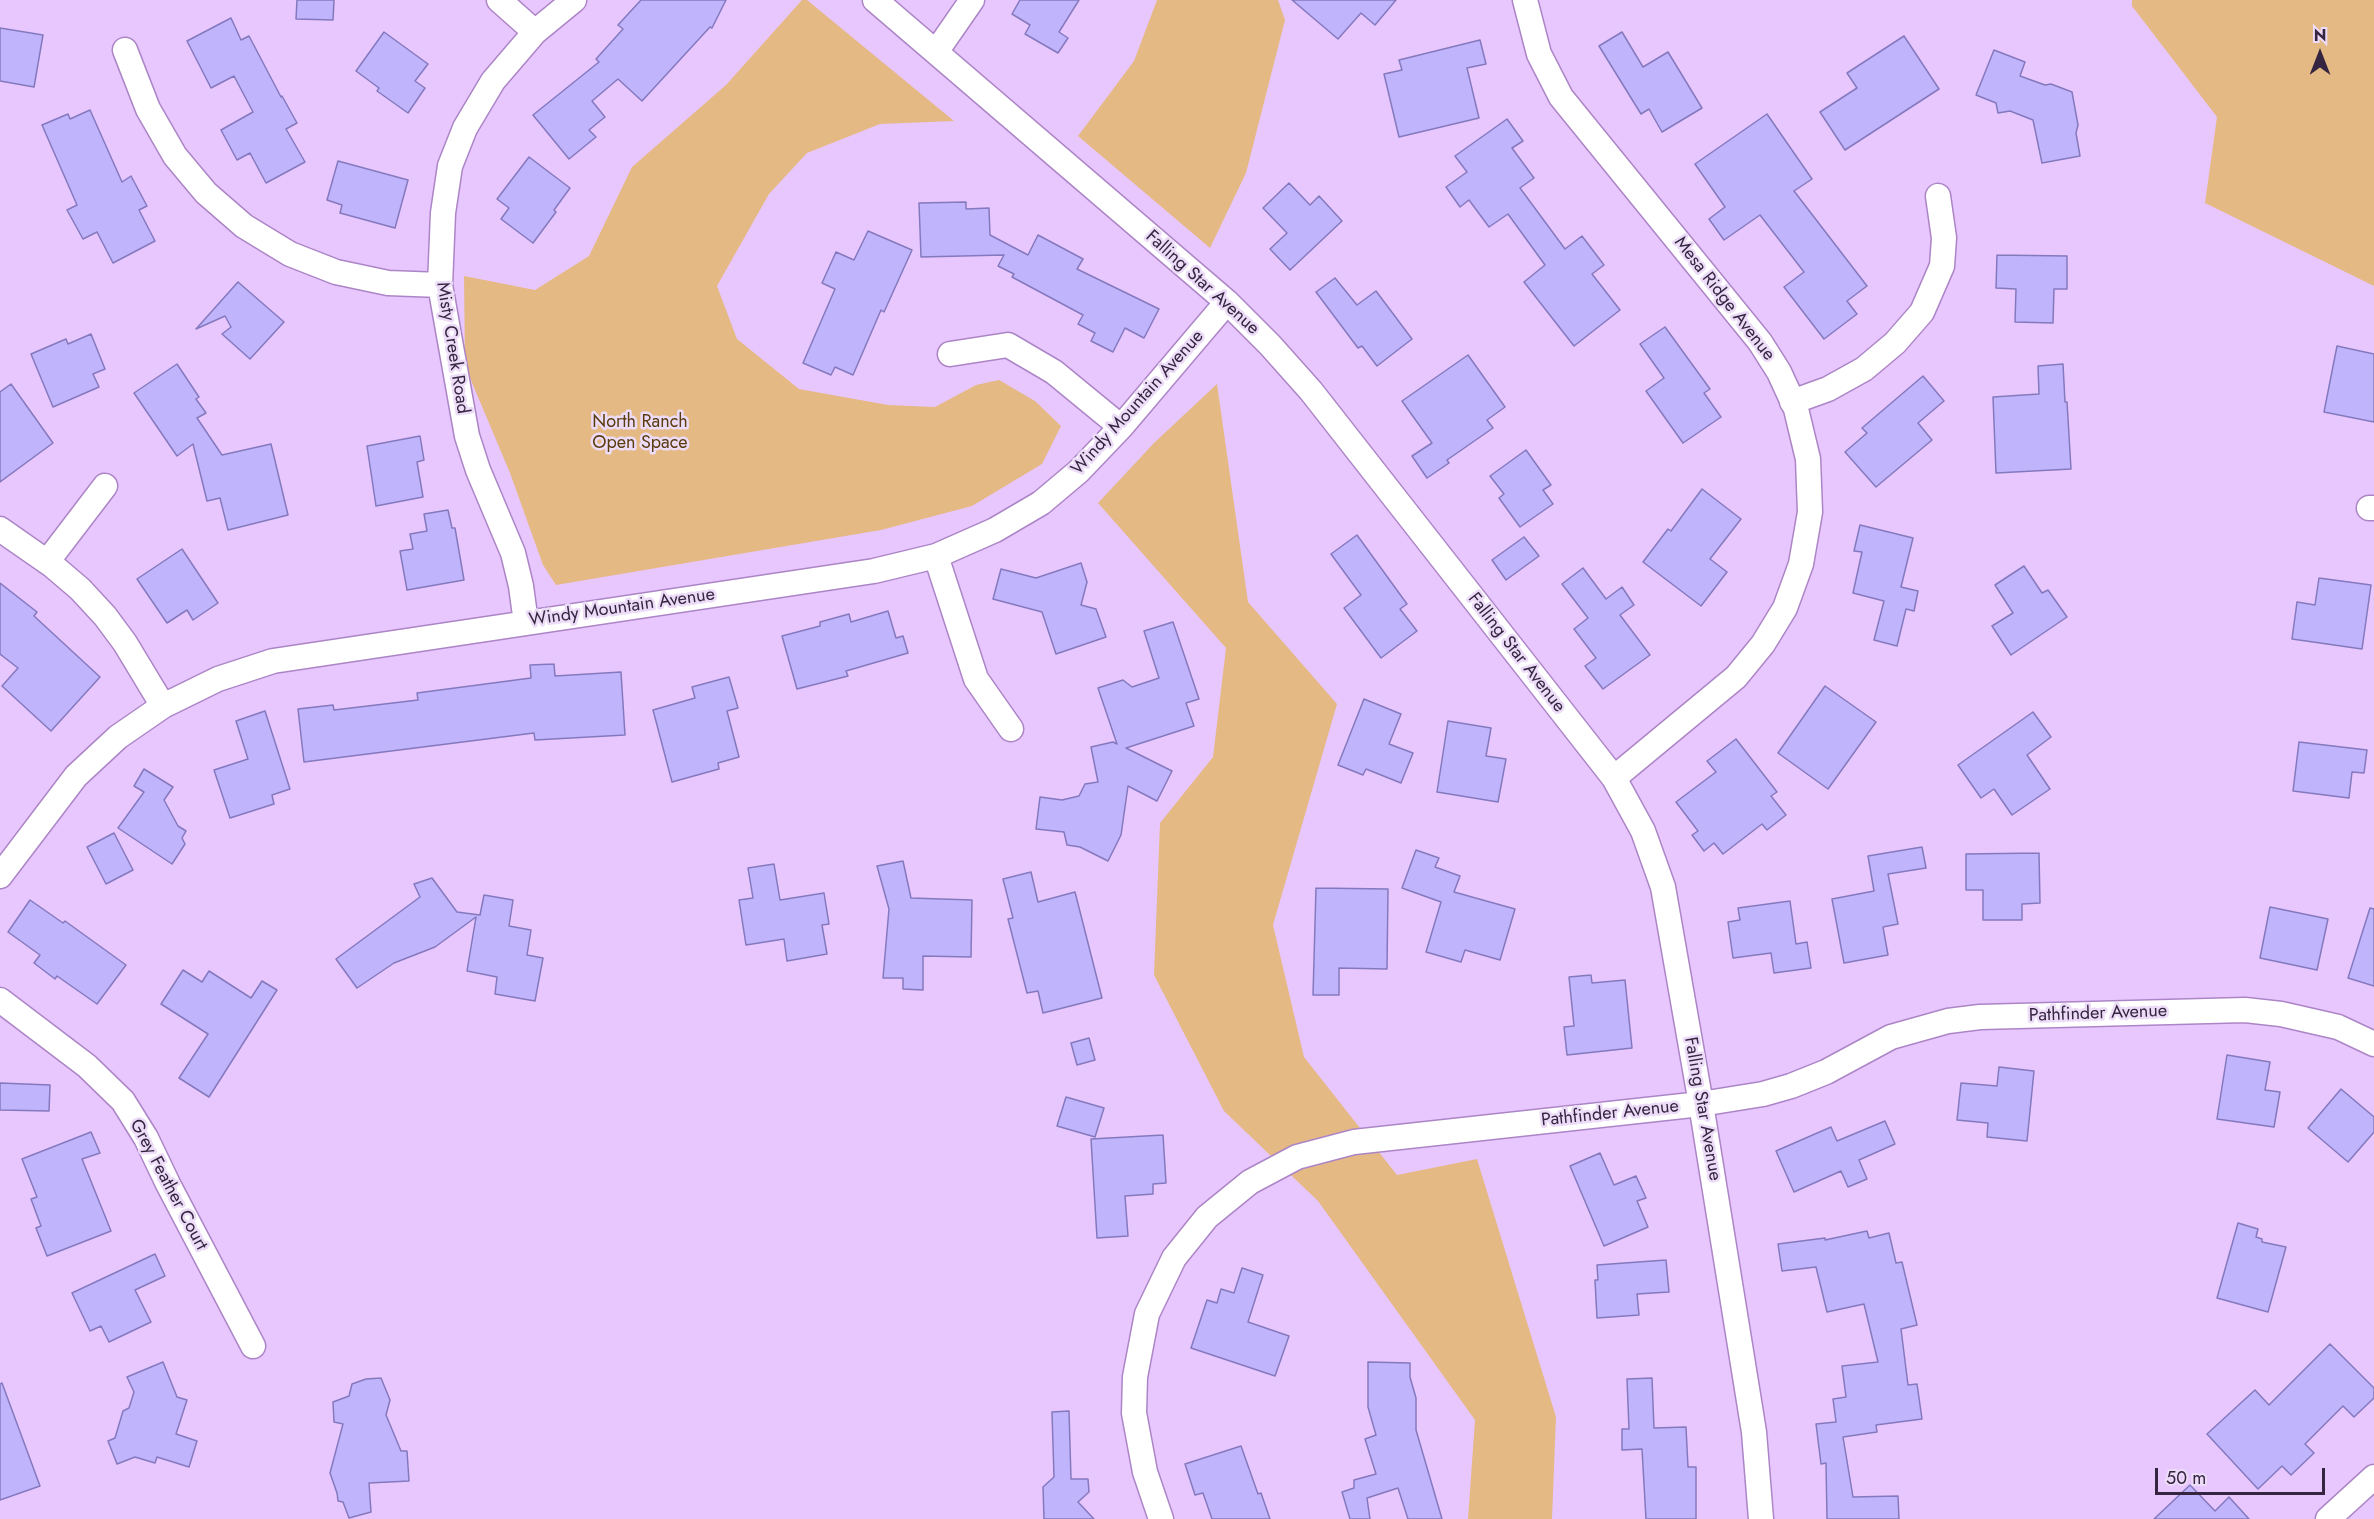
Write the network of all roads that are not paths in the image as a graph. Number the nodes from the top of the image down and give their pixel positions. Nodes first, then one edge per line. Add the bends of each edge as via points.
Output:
1 (499, 0) edge
2 (574, 0) edge
3 (875, 0) edge
4 (972, 0) edge
5 (1525, 0) edge
6 (535, 32) junction
7 (125, 50) dead end
8 (936, 51) junction
9 (1938, 196) dead end
10 (440, 285) junction
11 (1227, 302) junction
12 (950, 354) dead end
13 (1792, 402) junction
14 (1121, 427) junction
15 (105, 486) dead end
16 (0, 529) edge
17 (936, 556) junction
18 (48, 562) junction
19 (526, 623) junction
20 (163, 706) junction
21 (1011, 729) dead end
22 (1614, 778) junction
23 (0, 876) edge
24 (0, 1000) edge
25 (2374, 1044) edge
26 (1701, 1104) junction
27 (253, 1346) dead end
28 (2374, 1477) edge
29 (1161, 1519) edge
30 (1761, 1519) edge
31 (2328, 1519) edge

1 - 6 street
2 - 6 street, Misty Creek Road
3 - 8 street, Falling Star Avenue
4 - 8 street
5 - 13 street, Mesa Ridge Avenue via 1539,54 1561,97 1760,342
6 - 10 street, Misty Creek Road via 493,81 465,128 450,166 443,213
7 - 10 street via 148,109 175,156 206,193 244,226 290,254 336,272 388,283
8 - 11 street, Falling Star Avenue
9 - 13 street via 1944,238 1942,266 1922,312 1895,343 1864,369 1828,389
10 - 19 street, Misty Creek Road via 467,436 513,553
11 - 14 street, Windy Mountain Avenue
11 - 22 street, Falling Star Avenue via 1311,391
12 - 14 street via 1008,345 1054,372
13 - 22 street, Mesa Ridge Avenue via 1808,459 1810,512 1801,564 1785,608 1736,677
14 - 17 street, Windy Mountain Avenue via 1041,503 995,530
15 - 18 street
16 - 18 street
17 - 19 street, Windy Mountain Avenue via 873,571
17 - 21 street via 976,679
18 - 20 street via 80,588 105,616
19 - 20 street, Windy Mountain Avenue via 273,661 218,679
20 - 23 street, Windy Mountain Avenue via 118,737 76,776
22 - 26 street, Falling Star Avenue via 1643,831 1663,887
24 - 27 street, Grey Feather Court via 87,1066 123,1101
25 - 26 street, Pathfinder Avenue via 2338,1027 2245,1010 1980,1017 1948,1021 1891,1037 1791,1086
26 - 29 street, Pathfinder Avenue via 1354,1142 1297,1157 1250,1182 1207,1217 1174,1258 1147,1314 1134,1377 1134,1413 1145,1472
26 - 30 street, Falling Star Avenue via 1754,1432
28 - 31 street

